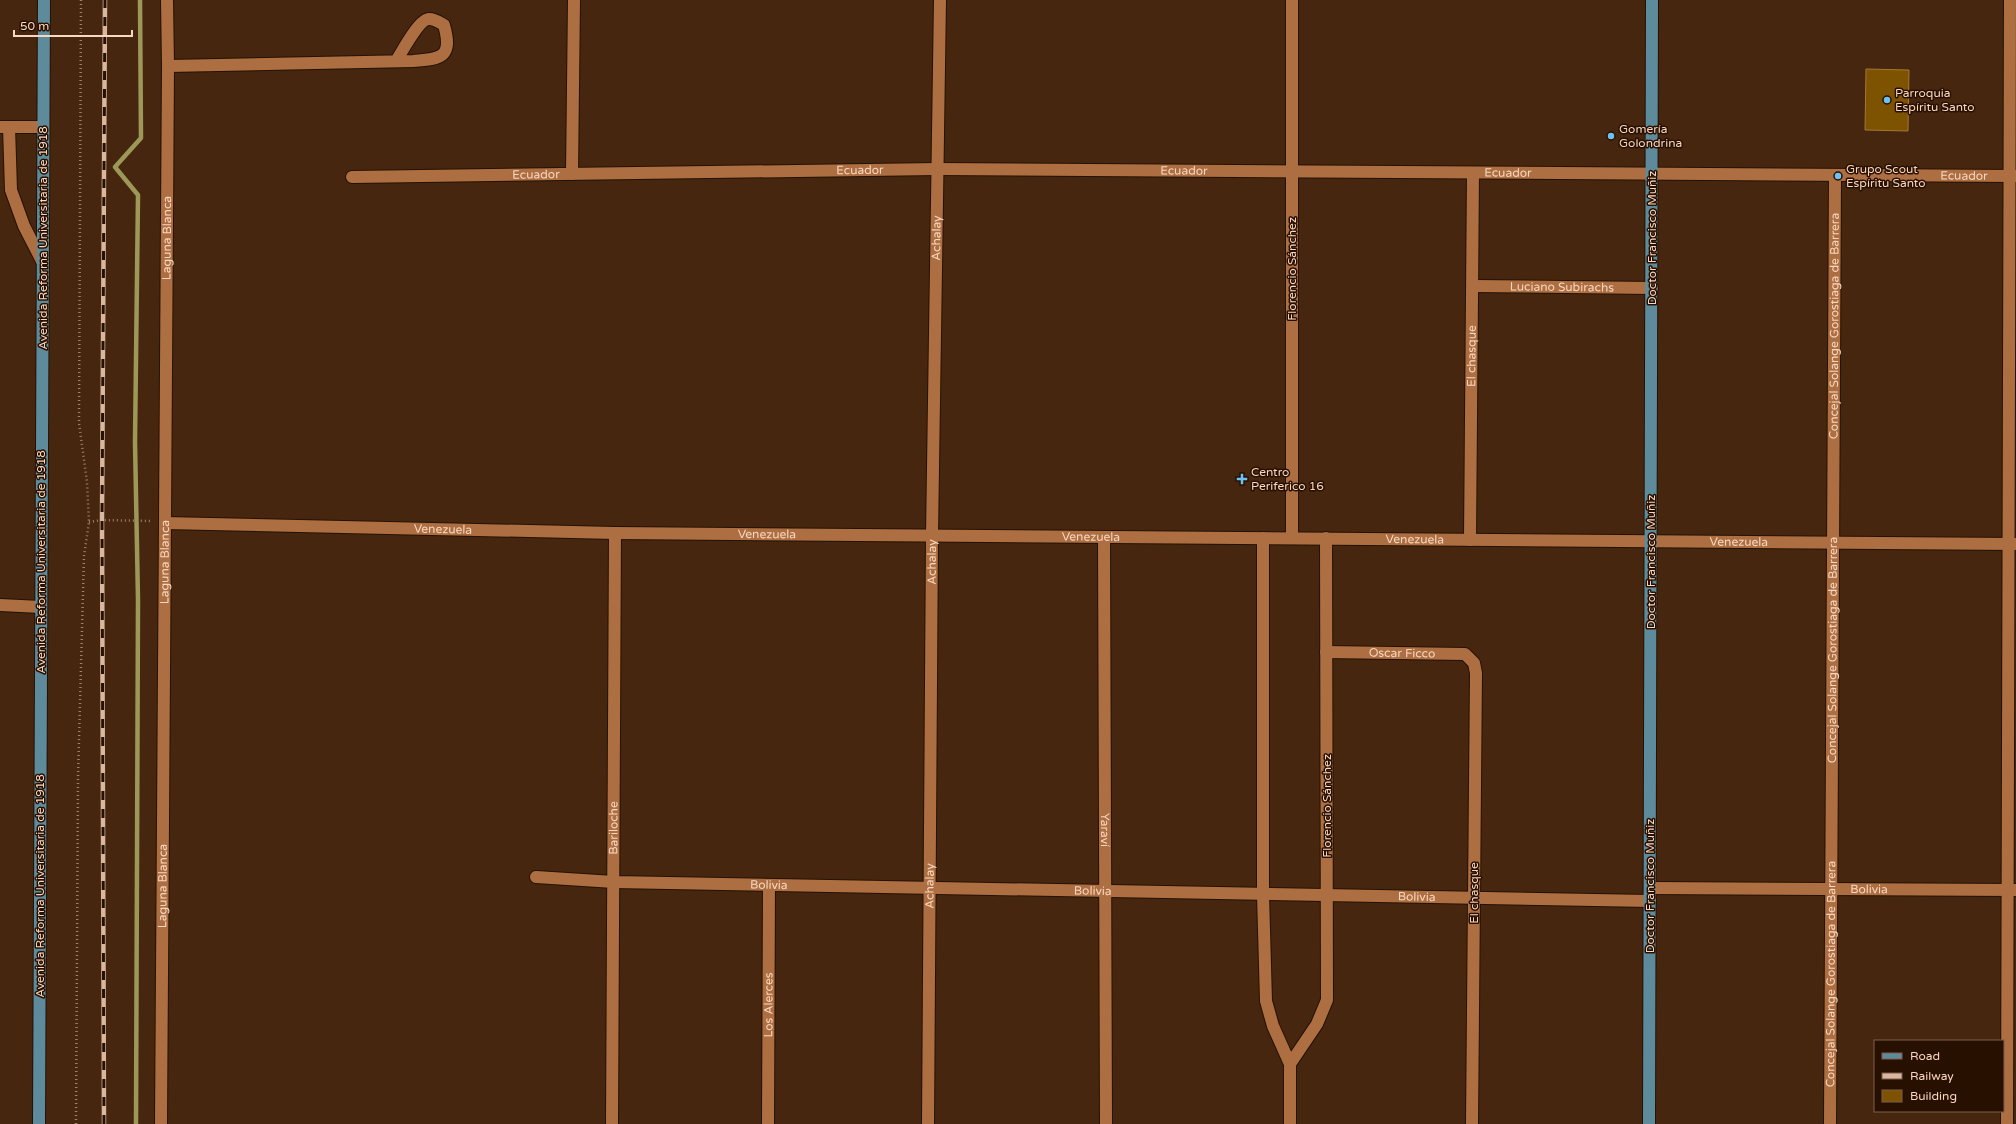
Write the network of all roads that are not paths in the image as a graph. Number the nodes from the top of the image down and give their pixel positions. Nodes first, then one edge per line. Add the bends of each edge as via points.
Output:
1 (44, 0) edge
2 (167, 0) edge
3 (574, 0) edge
4 (940, 0) edge
5 (1292, 0) edge
6 (1652, 0) edge
7 (2010, 0) edge
8 (396, 61) dead end
9 (168, 66) junction
10 (4, 127) edge
11 (44, 127) junction
12 (937, 170) junction
13 (1292, 172) junction
14 (1474, 173) junction
15 (572, 174) junction
16 (1652, 174) junction
17 (1834, 175) junction
18 (2013, 176) edge
19 (352, 177) dead end
20 (43, 263) junction
21 (1472, 286) junction
22 (1652, 288) junction
23 (165, 523) junction
24 (615, 532) junction
25 (932, 535) junction
26 (1104, 537) junction
27 (1263, 538) junction
28 (1292, 538) junction
29 (1326, 538) junction
30 (1470, 540) junction
31 (1651, 541) junction
32 (1833, 543) junction
33 (2012, 544) edge
34 (0, 604) edge
35 (41, 607) junction
36 (1326, 652) junction
37 (1474, 663) joint
38 (2011, 711) edge
39 (536, 877) dead end
40 (614, 882) junction
41 (769, 885) junction
42 (930, 888) junction
43 (1650, 888) junction
44 (1831, 889) junction
45 (2012, 890) edge
46 (1105, 891) junction
47 (1263, 894) junction
48 (1327, 895) junction
49 (1474, 898) junction
50 (1650, 902) junction
51 (1290, 1064) junction
52 (39, 1124) edge
53 (161, 1124) edge
54 (612, 1124) edge
55 (768, 1124) edge
56 (928, 1124) edge
57 (1106, 1124) edge
58 (1290, 1124) edge
59 (1472, 1124) edge
60 (1649, 1124) edge
61 (1830, 1124) edge
62 (2007, 1124) edge

1 - 11 main road, Avenida Reforma Universitaria de 1918
2 - 9 street, Laguna Blanca
3 - 15 street
4 - 12 street, Achalay
5 - 13 street, Florencio Sánchez
6 - 16 main road, Doctor Francisco Muñiz
7 - 18 street
8 - 9 street
9 - 23 street, Laguna Blanca
10 - 11 street
10 - 20 street via 11,190 24,226
11 - 20 main road, Avenida Reforma Universitaria de 1918
12 - 13 street, Ecuador
12 - 15 street, Ecuador
12 - 25 street, Achalay
13 - 14 street, Ecuador
13 - 28 street, Florencio Sánchez
14 - 16 street, Ecuador
14 - 21 street, El chasque
15 - 19 street, Ecuador
16 - 17 street, Ecuador
16 - 22 main road, Doctor Francisco Muñiz
17 - 18 street, Ecuador
17 - 32 street, Concejal Solange Gorostiaga de Barrera
18 - 33 street
20 - 35 main road, Avenida Reforma Universitaria de 1918
21 - 22 street, Luciano Subirachs
21 - 30 street, El chasque
22 - 31 main road, Doctor Francisco Muñiz
23 - 24 street, Venezuela
23 - 53 street, Laguna Blanca
24 - 25 street, Venezuela
24 - 40 street, Bariloche
25 - 26 street, Venezuela
25 - 42 street, Achalay
26 - 27 street, Venezuela
26 - 46 street, Yaraví
27 - 28 street, Venezuela
27 - 47 street
28 - 29 street, Venezuela
29 - 30 street, Venezuela
29 - 36 street, Florencio Sánchez
30 - 31 street, Venezuela
31 - 32 street, Venezuela
31 - 43 main road, Doctor Francisco Muñiz
32 - 33 street, Venezuela
32 - 44 street, Concejal Solange Gorostiaga de Barrera
33 - 38 street
34 - 35 street
35 - 52 main road, Avenida Reforma Universitaria de 1918
36 - 37 street, Oscar Ficco via 1465,654
36 - 48 street, Florencio Sánchez
37 - 49 street, El chasque
38 - 45 street
39 - 40 street, Bolivia
40 - 41 street, Bolivia
40 - 54 street, Bariloche
41 - 42 street, Bolivia
41 - 55 street, Los Alerces
42 - 46 street, Bolivia
42 - 56 street, Achalay
43 - 44 street, Bolivia
43 - 50 main road, Doctor Francisco Muñiz
44 - 45 street, Bolivia
44 - 61 street, Concejal Solange Gorostiaga de Barrera
45 - 62 street
46 - 47 street, Bolivia
46 - 57 street, Yaraví
47 - 48 street, Bolivia
47 - 51 street via 1266,1001 1273,1026
48 - 49 street, Bolivia
48 - 51 street, Florencio Sánchez via 1327,1000 1317,1024
49 - 50 street, Bolivia
49 - 59 street, El chasque
50 - 60 main road, Doctor Francisco Muñiz
51 - 58 street

